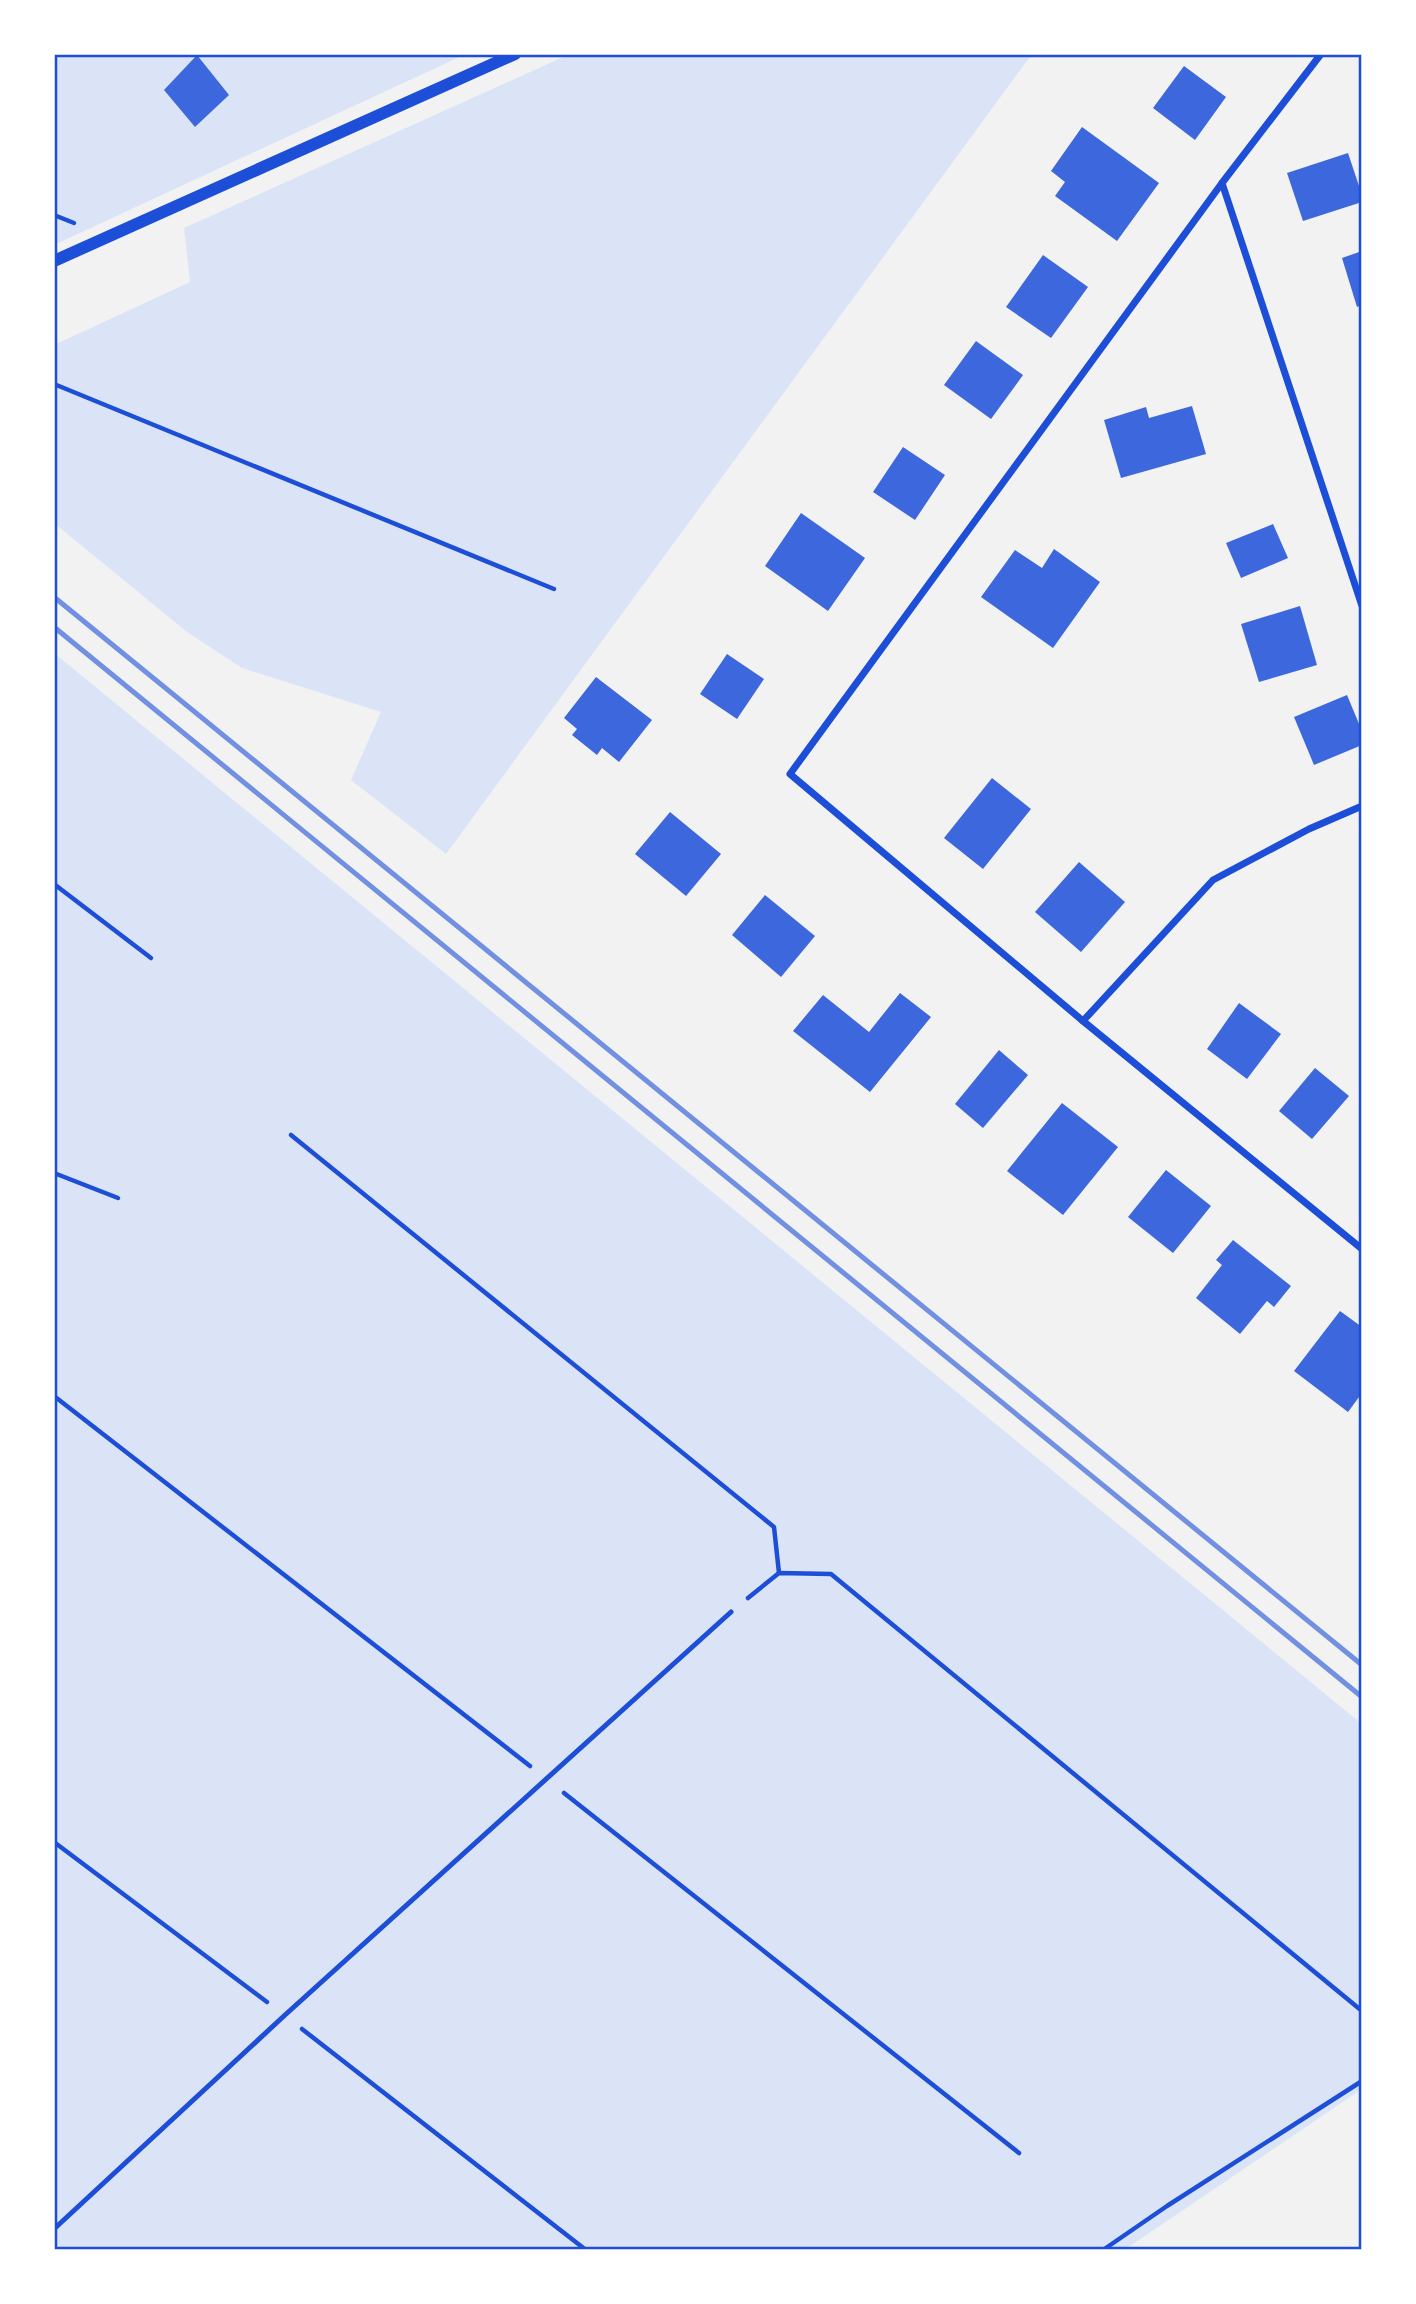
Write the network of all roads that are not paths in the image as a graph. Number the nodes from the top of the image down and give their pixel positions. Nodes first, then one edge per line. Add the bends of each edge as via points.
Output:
1 (515, 54) edge
2 (1321, 54) edge
3 (1222, 183) junction
4 (54, 261) edge
5 (1362, 606) edge
6 (1362, 806) edge
7 (1083, 1021) junction
8 (1362, 1249) edge
9 (730, 1612) road end
10 (54, 2229) edge

1 - 4 street
2 - 3 street
3 - 5 street
3 - 7 street via 790,774
6 - 7 street via 1213,880
7 - 8 street
9 - 10 lane

